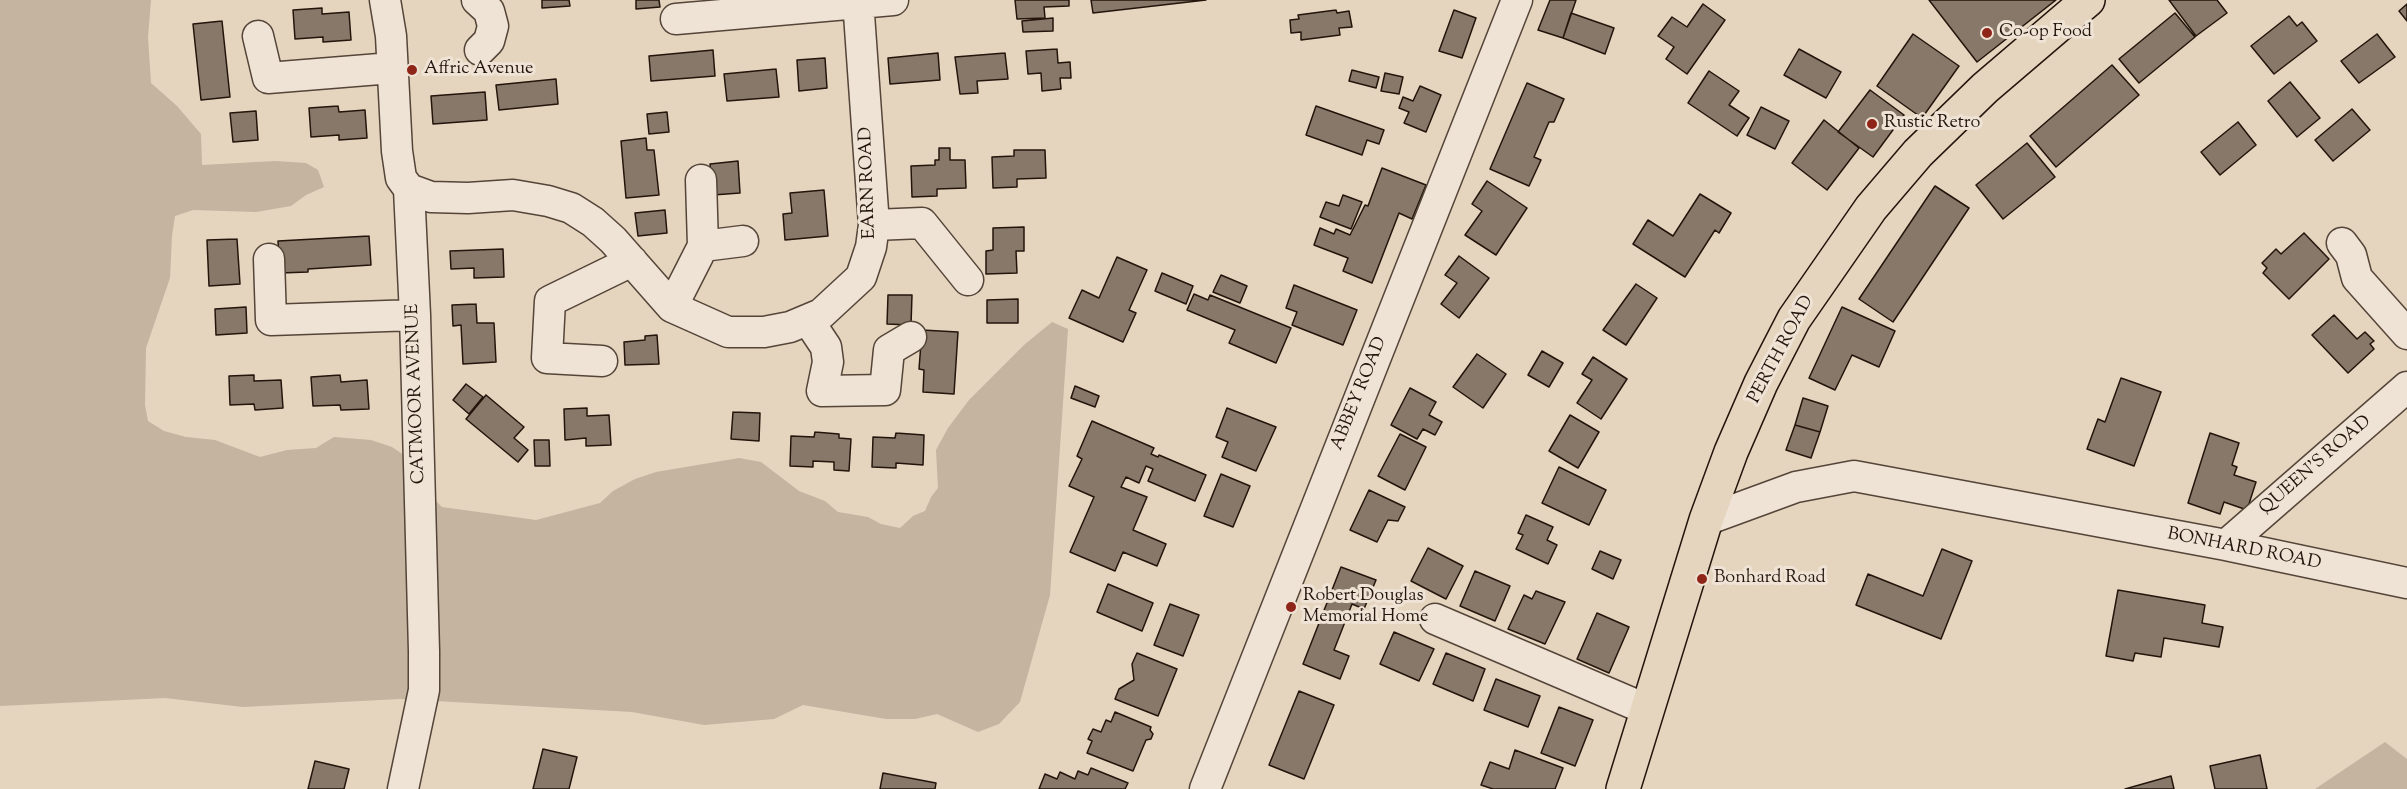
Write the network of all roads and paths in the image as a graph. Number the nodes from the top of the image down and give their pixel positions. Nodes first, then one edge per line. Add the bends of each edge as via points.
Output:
1 (385, 0) edge
2 (477, 0) edge
3 (893, 0) edge
4 (1517, 0) edge
5 (2088, 0) edge
6 (858, 1) edge
7 (676, 19) dead end
8 (258, 36) dead end
9 (480, 50) dead end
10 (392, 68) junction
11 (701, 180) dead end
12 (409, 189) junction
13 (874, 225) junction
14 (743, 241) dead end
15 (2342, 243) dead end
16 (703, 246) junction
17 (269, 259) dead end
18 (632, 261) junction
19 (968, 280) dead end
20 (672, 307) junction
21 (415, 315) junction
22 (808, 320) junction
23 (2407, 334) edge
24 (911, 337) dead end
25 (602, 361) dead end
26 (2407, 387) edge
27 (1706, 520) junction
28 (2226, 545) junction
29 (2407, 583) edge
30 (1435, 620) dead end
31 (1648, 710) junction
32 (403, 789) edge
33 (1205, 789) edge
34 (1623, 789) edge

1 - 10 street, CATMOOR AVENUE
2 - 9 street via 489,11 493,26 489,41
3 - 6 street
4 - 33 street, ABBEY ROAD
5 - 27 main road, PERTH ROAD via 1977,96 1918,153 1871,208 1794,319 1761,383
6 - 7 street
6 - 13 street, EARN ROAD
8 - 10 street via 268,78
10 - 12 street, CATMOOR AVENUE via 401,178
11 - 16 street
12 - 18 street, EARN ROAD via 431,197 513,195 571,208 593,222
12 - 21 street, CATMOOR AVENUE
13 - 19 street via 922,223
13 - 22 street, EARN ROAD via 861,277 822,314
14 - 16 street
15 - 23 street via 2351,255 2357,278
16 - 20 street
17 - 21 street via 271,320
18 - 20 street, EARN ROAD
18 - 25 street via 550,301 548,358
20 - 22 street, EARN ROAD via 728,332 764,333
21 - 32 street, CATMOOR AVENUE via 424,690
22 - 24 street via 828,355 822,391 885,390 889,350
26 - 28 street, QUEEN'S ROAD
27 - 28 street, BONHARD ROAD via 1796,487 1854,476
27 - 31 main road, PERTH ROAD
28 - 29 street, BONHARD ROAD
30 - 31 street
31 - 34 main road, PERTH ROAD

